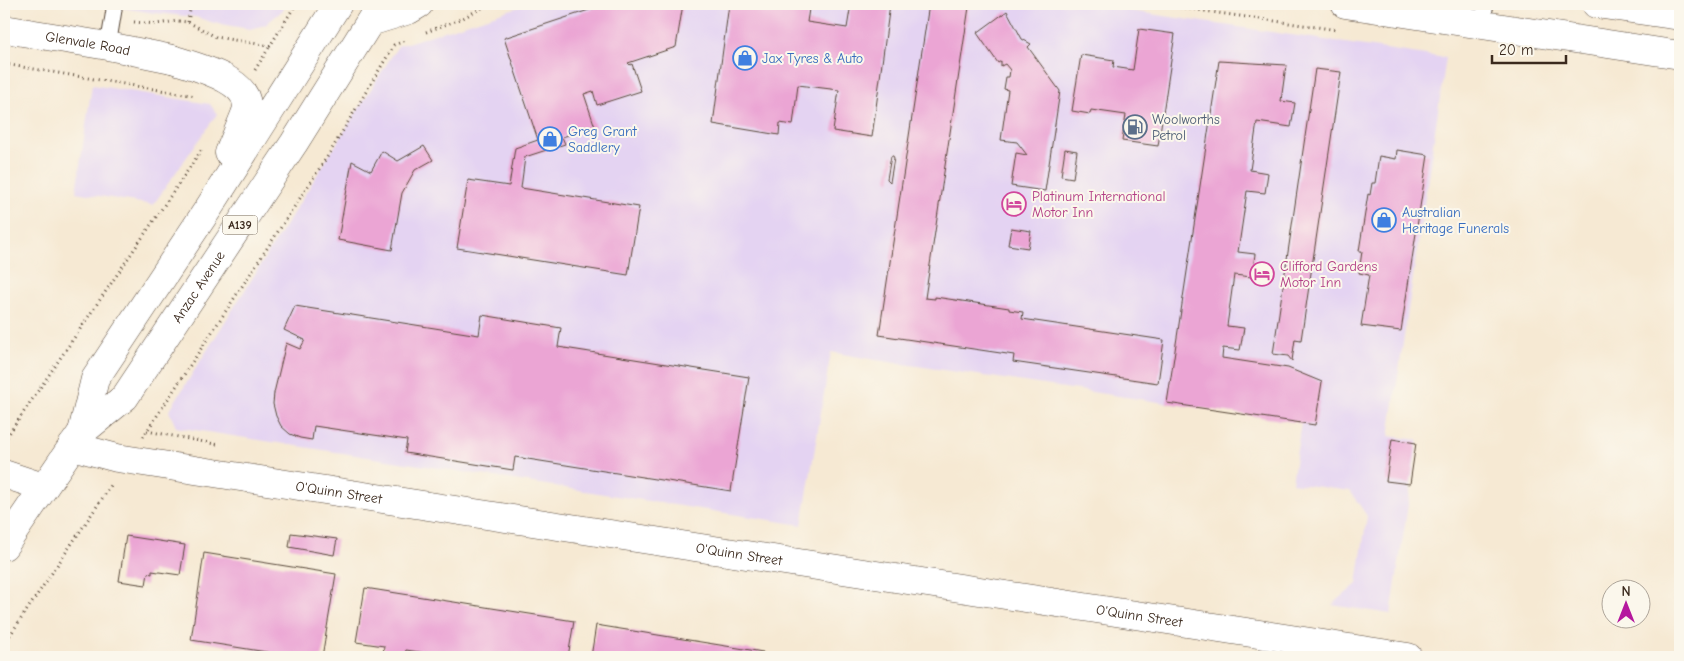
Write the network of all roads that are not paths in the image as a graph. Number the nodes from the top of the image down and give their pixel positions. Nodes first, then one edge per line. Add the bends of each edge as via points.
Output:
1 (112, 4) edge
2 (338, 4) edge
3 (419, 4) edge
4 (1345, 4) edge
5 (1596, 4) edge
6 (1635, 7) edge
7 (376, 13) edge
8 (1474, 13) edge
9 (1680, 16) edge
10 (4, 30) edge
11 (108, 46) junction
12 (1680, 55) edge
13 (210, 206) junction
14 (77, 439) junction
15 (4, 474) edge
16 (43, 487) junction
17 (4, 546) edge
18 (1408, 657) edge

1 - 11 lane via 114,10
2 - 13 main road, Anzac Avenue / A139
3 - 7 main road via 409,10
4 - 8 main road
5 - 6 main road
6 - 9 main road
7 - 14 main road, Anzac Avenue / A139 via 125,397
8 - 12 main road
10 - 11 main road, Glenvale Road
11 - 13 main road, Glenvale Road via 172,59 225,77 242,90 247,106
13 - 14 main road, Anzac Avenue / A139 via 95,379
14 - 16 main road, Anzac Avenue / A139
14 - 18 main road, O'Quinn Street via 128,460
15 - 16 main road
16 - 17 main road, Anzac Avenue / A139

